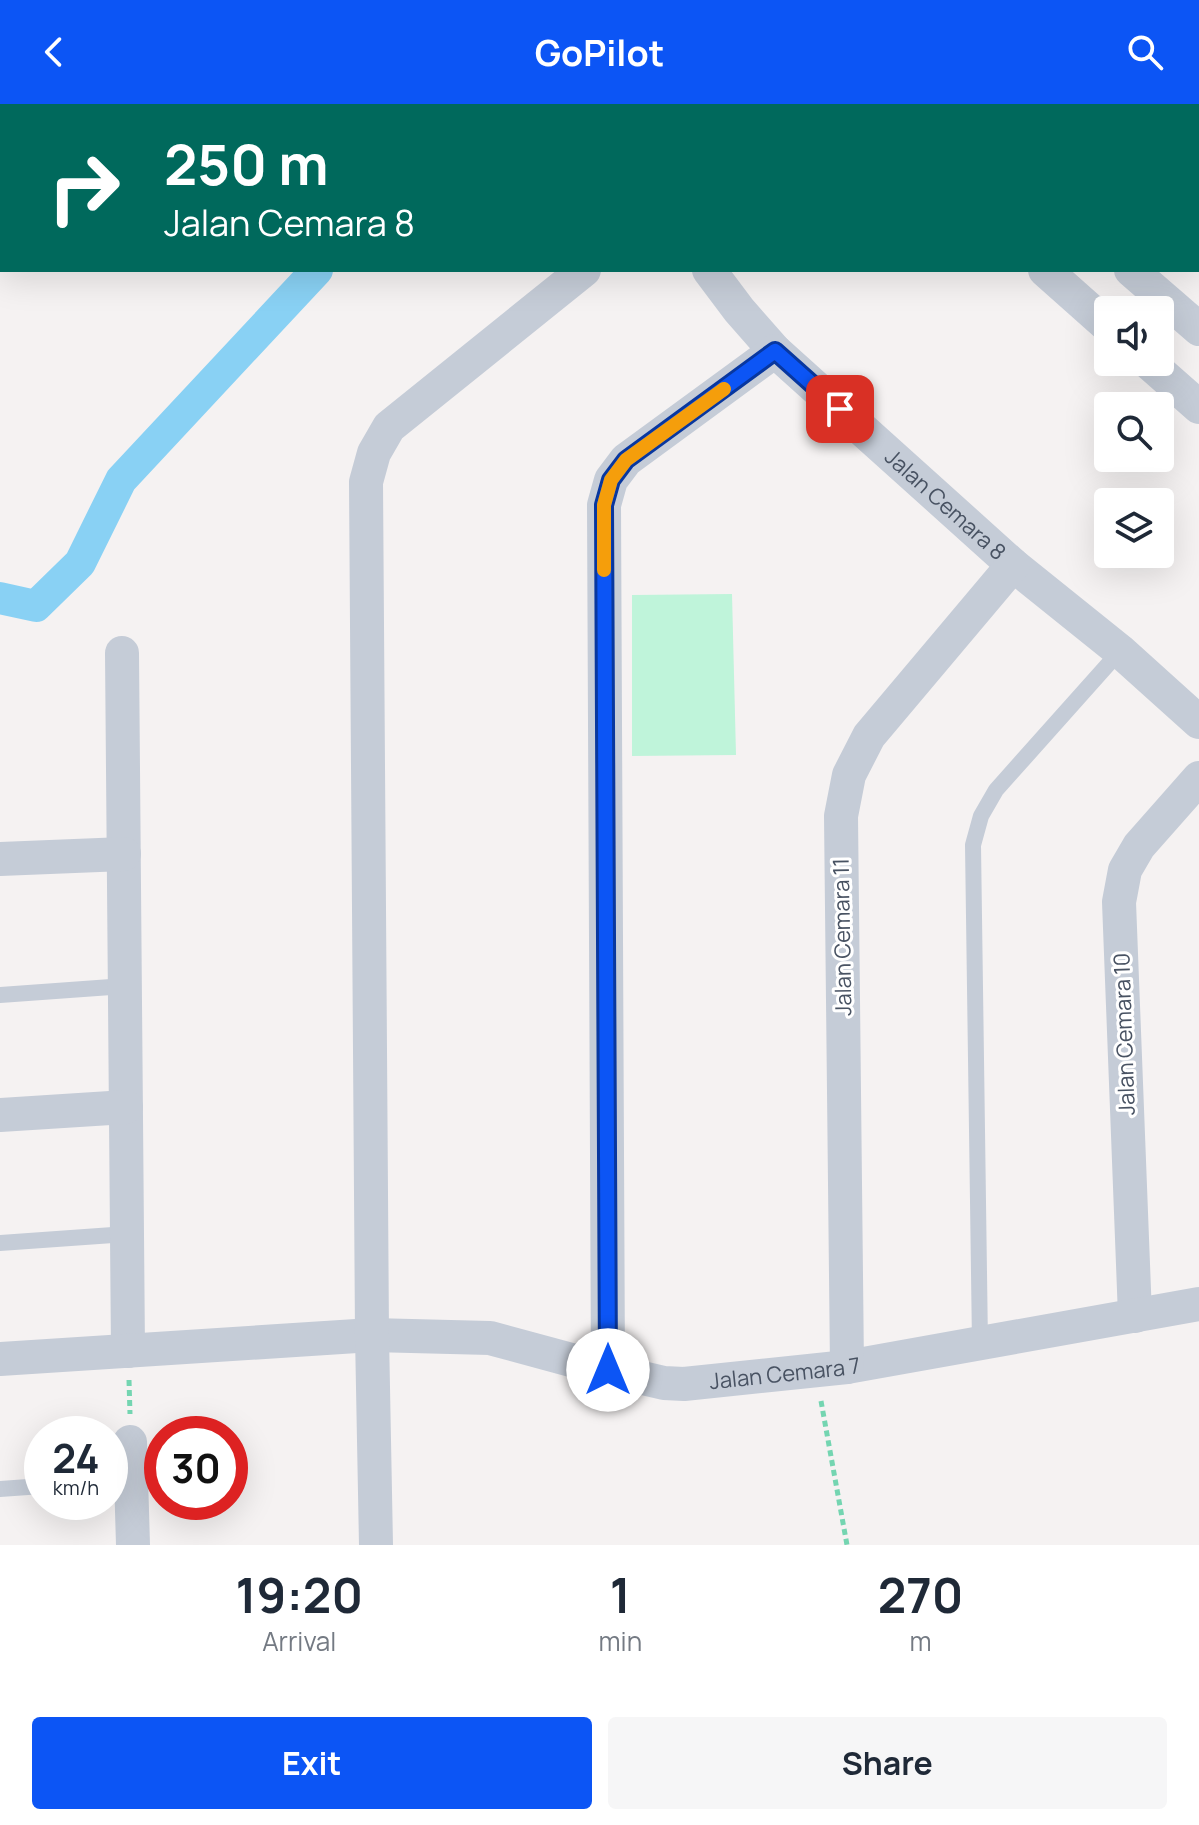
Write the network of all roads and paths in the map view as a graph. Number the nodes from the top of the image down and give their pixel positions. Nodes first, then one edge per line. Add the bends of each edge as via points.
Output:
1 (582, 272) edge
2 (710, 272) edge
3 (739, 272) edge
4 (1047, 272) edge
5 (1133, 272) edge
6 (739, 310) junction
7 (1094, 314) edge
8 (1199, 329) edge
9 (775, 351) junction
10 (1164, 376) edge
11 (1199, 407) edge
12 (1013, 565) junction
13 (1120, 651) junction
14 (122, 653) dead end
15 (1199, 722) edge
16 (1199, 778) edge
17 (124, 854) junction
18 (0, 859) edge
19 (125, 986) junction
20 (0, 995) edge
21 (126, 1107) junction
22 (0, 1115) edge
23 (127, 1234) junction
24 (0, 1243) edge
25 (1199, 1304) edge
26 (1135, 1316) junction
27 (372, 1335) junction
28 (980, 1344) junction
29 (128, 1351) junction
30 (0, 1359) edge
31 (847, 1367) junction
32 (608, 1370) junction
33 (130, 1442) joint
34 (128, 1450) edge
35 (24, 1487) edge
36 (0, 1489) edge
37 (128, 1518) edge
38 (133, 1545) edge
39 (376, 1545) edge
40 (847, 1545) edge

1 - 27 street via 389,427 366,482
2 - 6 street, Jalan Cemara 8
3 - 6 street
4 - 7 street
5 - 8 street
6 - 9 street, Jalan Cemara 8
9 - 12 street, Jalan Cemara 8
9 - 32 street via 626,460 611,480 604,505
10 - 11 street
12 - 13 street, Jalan Cemara 8
12 - 31 street, Jalan Cemara 11 via 869,736 849,775 841,816
13 - 15 street, Jalan Cemara 8
13 - 28 lane via 996,790 973,845
14 - 17 street
16 - 26 street, Jalan Cemara 10 via 1139,846 1125,870 1119,902
17 - 18 street
17 - 19 street
19 - 20 lane
19 - 21 street
21 - 22 street
21 - 23 street
23 - 24 lane
23 - 29 street
25 - 26 street, Jalan Cemara 7
26 - 28 street, Jalan Cemara 7
27 - 29 street, Jalan Cemara 7
27 - 32 street, Jalan Cemara 7 via 490,1338
27 - 39 street
28 - 31 street, Jalan Cemara 7
29 - 30 street, Jalan Cemara 7
29 - 33 path
31 - 32 street, Jalan Cemara 7 via 684,1384
31 - 40 path via 819,1394
33 - 34 street
35 - 36 lane
37 - 38 street

